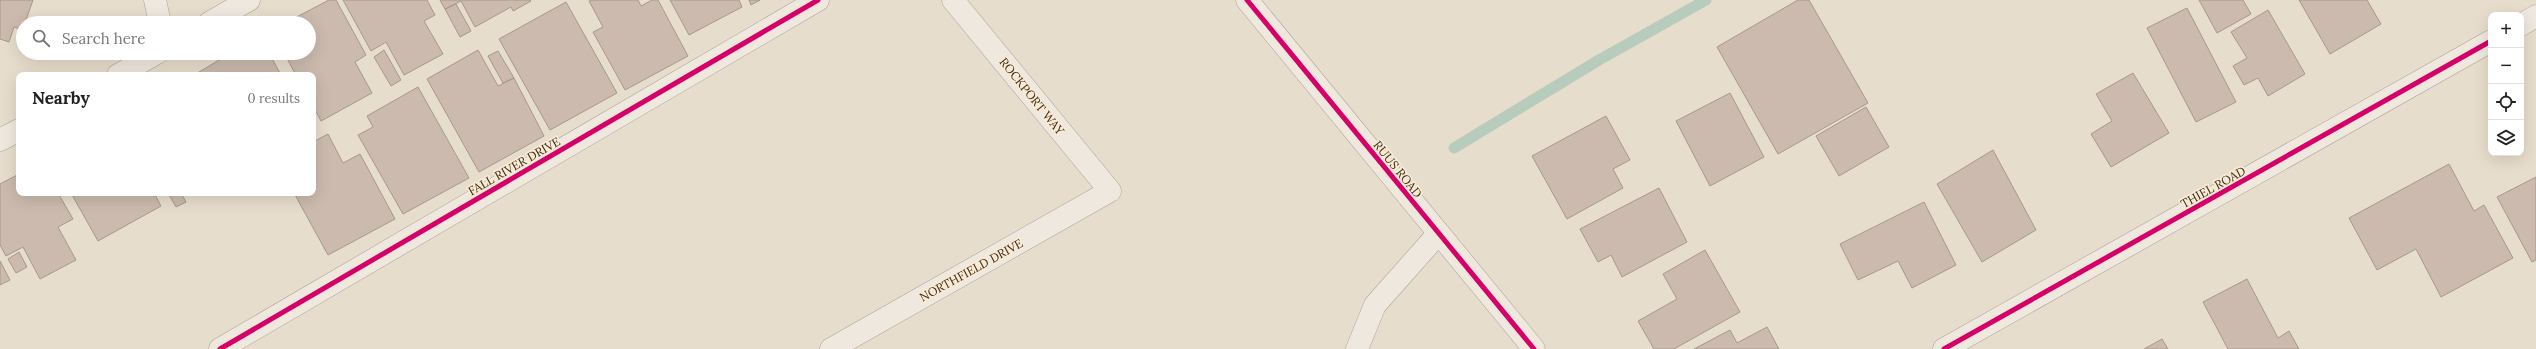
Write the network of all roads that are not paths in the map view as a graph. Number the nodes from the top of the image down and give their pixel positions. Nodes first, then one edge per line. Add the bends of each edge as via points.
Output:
1 (155, 0) edge
2 (249, 0) edge
3 (818, 0) edge
4 (953, 0) edge
5 (1248, 0) edge
6 (158, 16) edge
7 (221, 16) edge
8 (2536, 16) edge
9 (2524, 23) edge
10 (2488, 44) edge
11 (145, 60) edge
12 (123, 72) edge
13 (16, 132) edge
14 (0, 140) edge
15 (1110, 191) joint
16 (1438, 234) junction
17 (220, 349) edge
18 (831, 349) edge
19 (1357, 349) edge
20 (1534, 349) edge
21 (1944, 349) edge

1 - 6 street
2 - 7 street
3 - 17 street, FALL RIVER DRIVE
4 - 15 street, ROCKPORT WAY
5 - 16 street, RUUS ROAD
8 - 9 street
10 - 21 street, THIEL ROAD
11 - 12 street
13 - 14 street
15 - 18 street, NORTHFIELD DRIVE
16 - 19 street via 1375,305
16 - 20 street, RUUS ROAD

